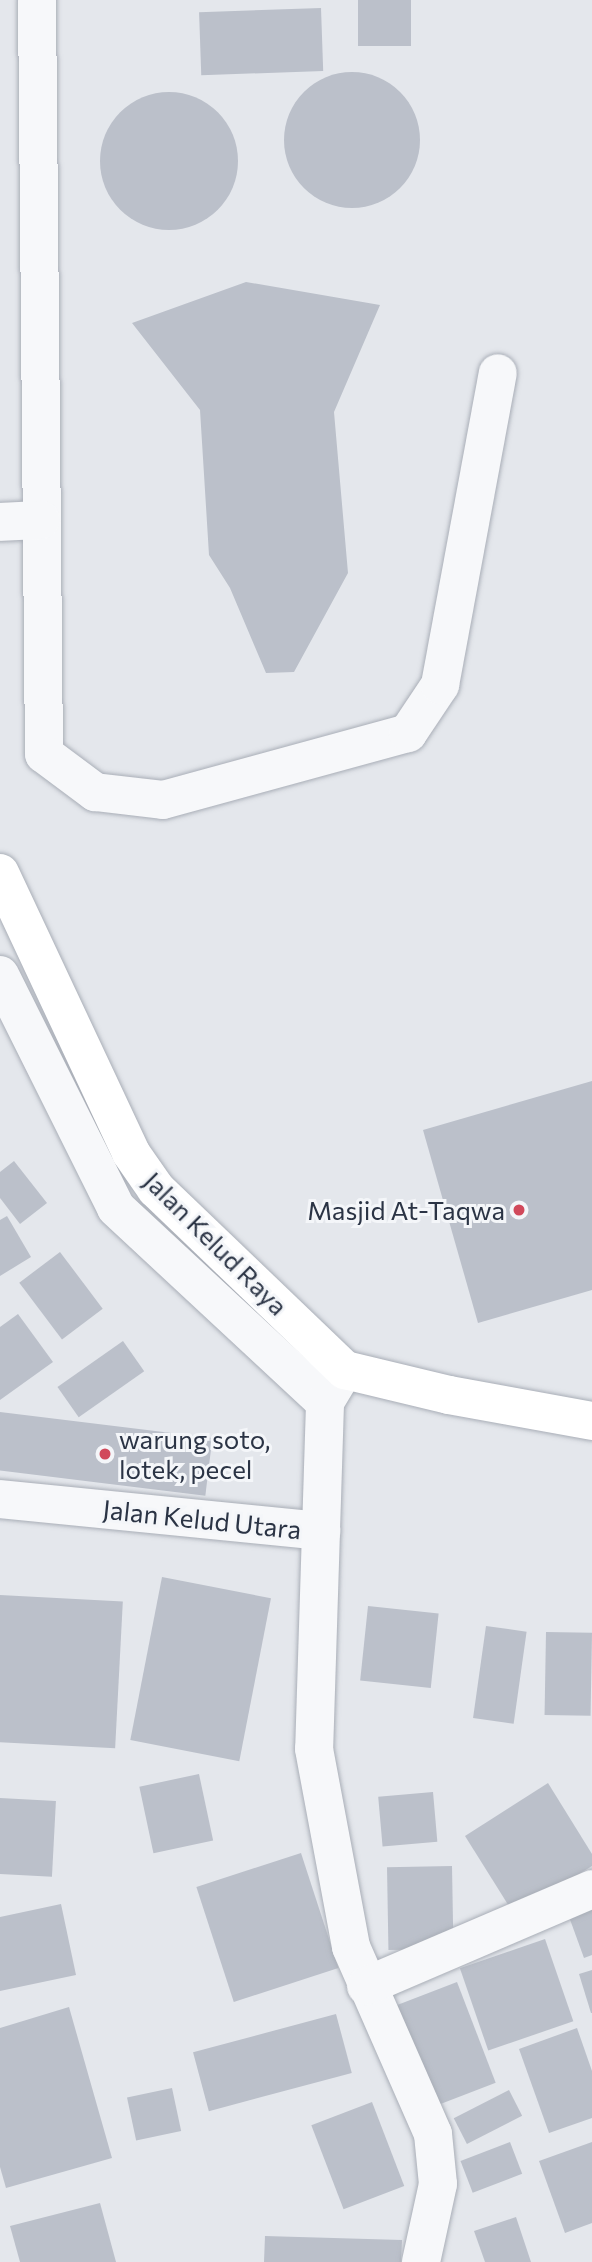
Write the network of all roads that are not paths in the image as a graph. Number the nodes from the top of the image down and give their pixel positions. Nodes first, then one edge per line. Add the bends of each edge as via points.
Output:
1 (37, 0) edge
2 (498, 373) dead end
3 (41, 520) junction
4 (0, 522) edge
5 (0, 873) edge
6 (0, 975) edge
7 (345, 1370) junction
8 (325, 1402) junction
9 (592, 1421) edge
10 (0, 1499) edge
11 (321, 1531) junction
12 (592, 1889) edge
13 (366, 1986) junction
14 (421, 2262) edge

1 - 3 street
2 - 3 street via 440,685 408,733 163,800 95,792 44,754
3 - 4 street
5 - 7 main road, Jalan Kelud Raya via 131,1153 156,1189
6 - 8 street via 116,1208
7 - 8 street
7 - 9 main road
8 - 11 street, Jalan Kelud Utara
10 - 11 street, Jalan Kelud Utara
11 - 13 street via 314,1749 351,1947
12 - 13 street
13 - 14 street via 433,2134 438,2184

